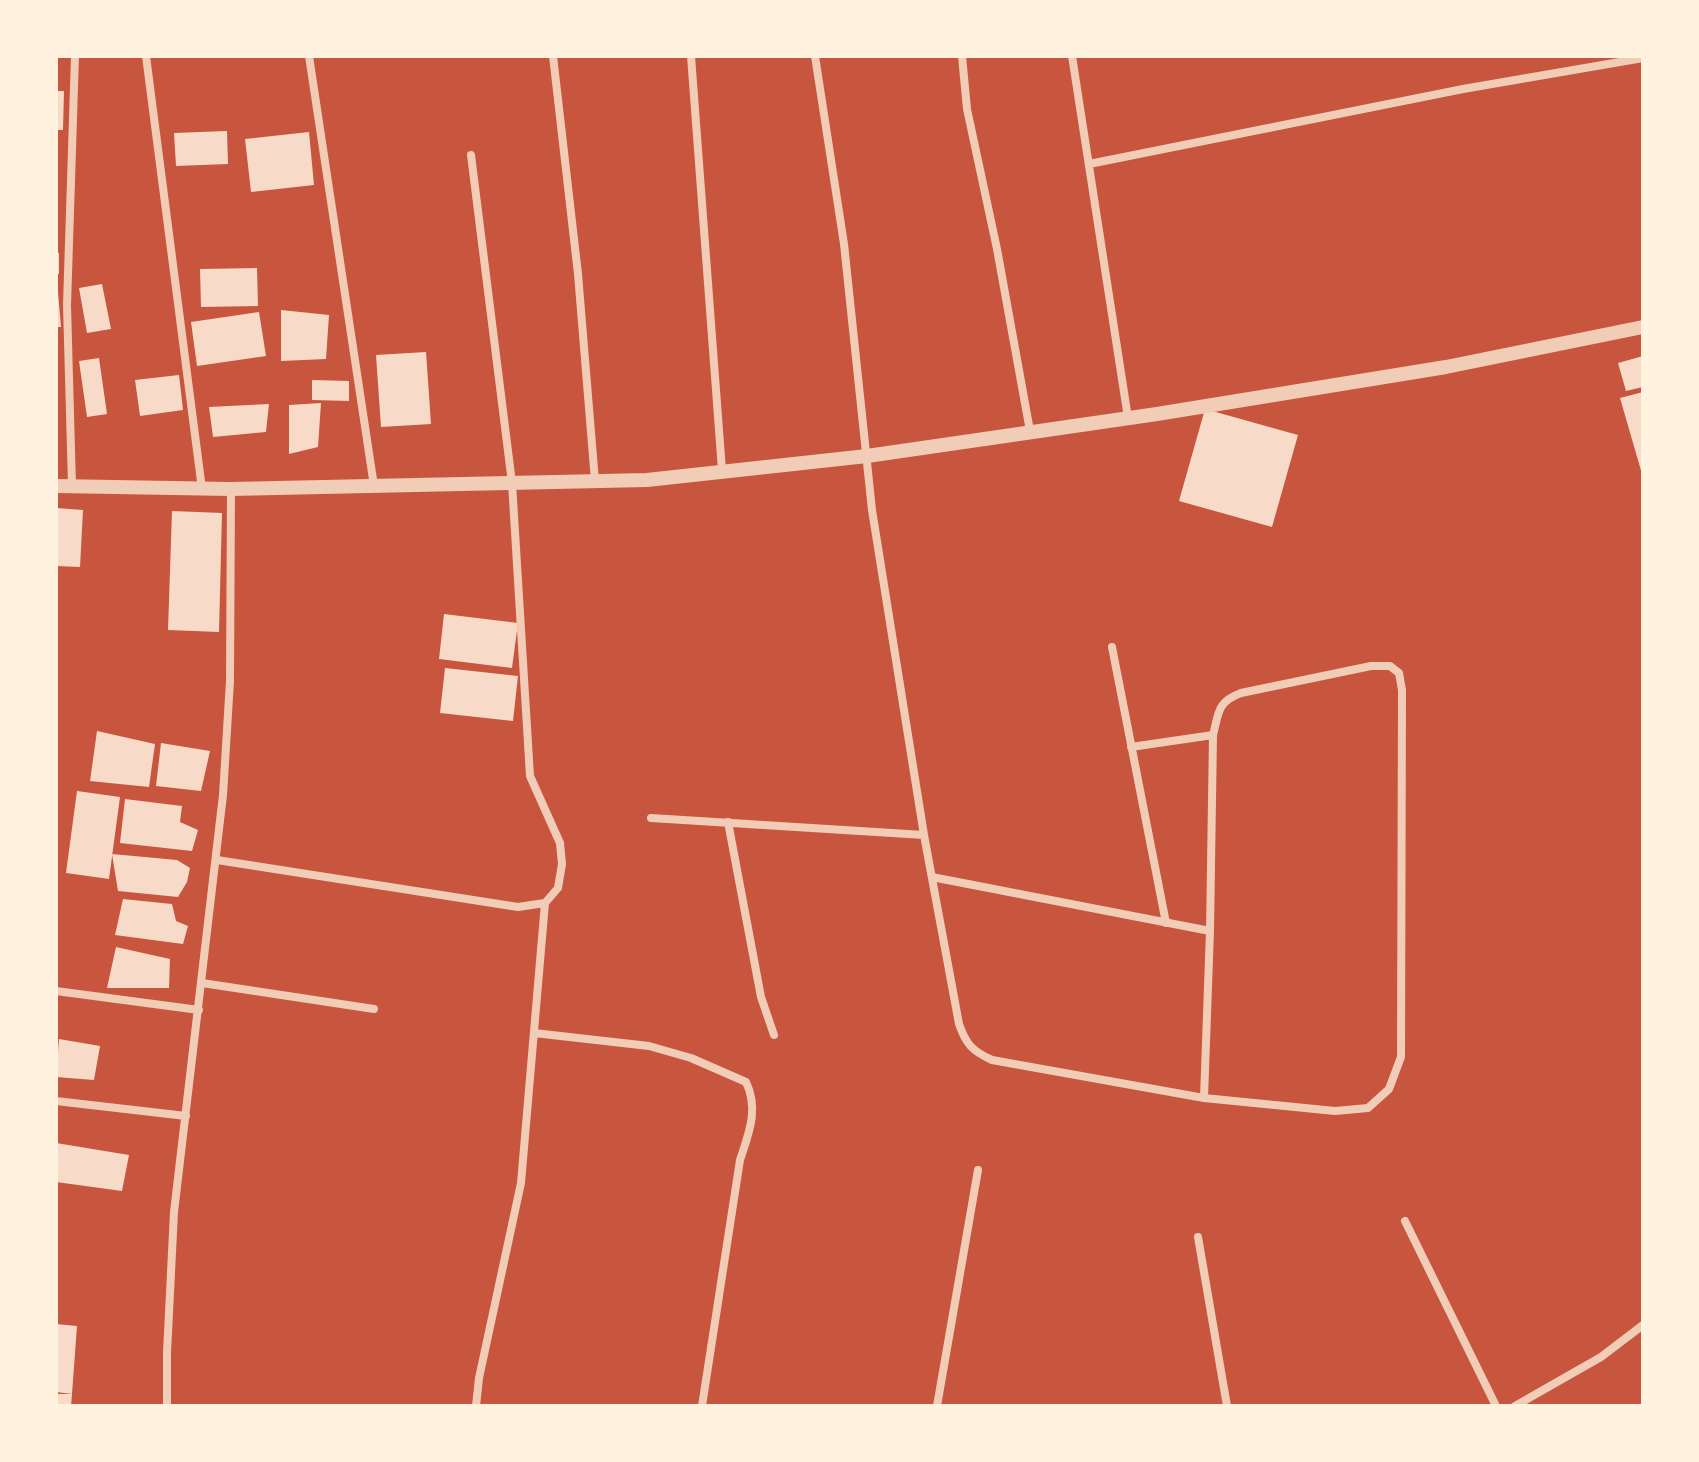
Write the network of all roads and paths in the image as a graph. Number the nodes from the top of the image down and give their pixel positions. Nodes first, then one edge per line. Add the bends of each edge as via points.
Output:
1 (75, 56) edge
2 (146, 56) edge
3 (309, 56) edge
4 (553, 56) edge
5 (691, 56) edge
6 (815, 56) edge
7 (962, 56) edge
8 (1072, 56) edge
9 (1643, 58) edge
10 (471, 155) dead end
11 (1089, 164) junction
12 (1643, 327) edge
13 (1128, 418) junction
14 (1030, 431) junction
15 (867, 456) junction
16 (722, 470) junction
17 (595, 481) junction
18 (512, 483) junction
19 (56, 486) edge
20 (72, 486) junction
21 (374, 486) junction
22 (202, 489) junction
23 (231, 489) junction
24 (1112, 647) dead end
25 (1213, 735) junction
26 (1131, 747) junction
27 (651, 818) dead end
28 (728, 822) junction
29 (924, 835) junction
30 (217, 860) junction
31 (932, 877) junction
32 (545, 903) junction
33 (1166, 923) junction
34 (1210, 931) junction
35 (202, 983) junction
36 (56, 991) edge
37 (374, 1009) dead end
38 (199, 1010) junction
39 (534, 1033) junction
40 (774, 1035) dead end
41 (1204, 1098) junction
42 (56, 1101) edge
43 (186, 1116) junction
44 (978, 1170) dead end
45 (1405, 1221) dead end
46 (1198, 1237) dead end
47 (1643, 1325) edge
48 (167, 1406) edge
49 (476, 1406) edge
50 (702, 1406) edge
51 (937, 1406) edge
52 (1227, 1406) edge
53 (1496, 1406) edge
54 (1515, 1406) edge

1 - 20 street via 67,305
2 - 22 street
3 - 21 street
4 - 17 street
5 - 16 street
6 - 15 street via 844,244
7 - 14 street via 967,109
8 - 11 street
9 - 11 street
10 - 18 street
11 - 13 street
12 - 13 street via 1446,367
13 - 14 street
14 - 15 street
15 - 16 street
15 - 29 street
16 - 17 street
17 - 18 street
18 - 21 street
18 - 32 street via 530,776 560,843 562,864 558,888
19 - 20 street
20 - 22 street
21 - 23 street
22 - 23 street
23 - 30 street via 230,681
24 - 26 street
25 - 26 street
25 - 34 street
25 - 41 street via 1220,707 1241,693 1371,666 1390,666 1399,673 1401,1057 1389,1089 1368,1108 1335,1111
26 - 33 street
27 - 28 street
28 - 29 street
28 - 40 street via 761,997
29 - 31 street
30 - 32 street via 518,907
30 - 35 street
31 - 33 street
31 - 41 street via 959,1024 975,1053
32 - 39 street
33 - 34 street
34 - 41 street
35 - 37 street
35 - 38 street
36 - 38 street
38 - 43 street
39 - 49 street via 521,1183
39 - 50 street via 649,1046 746,1082 752,1095 752,1122 740,1160
42 - 43 street
43 - 48 street via 174,1212
44 - 51 street
45 - 53 street
46 - 52 street
47 - 54 street via 1601,1357

